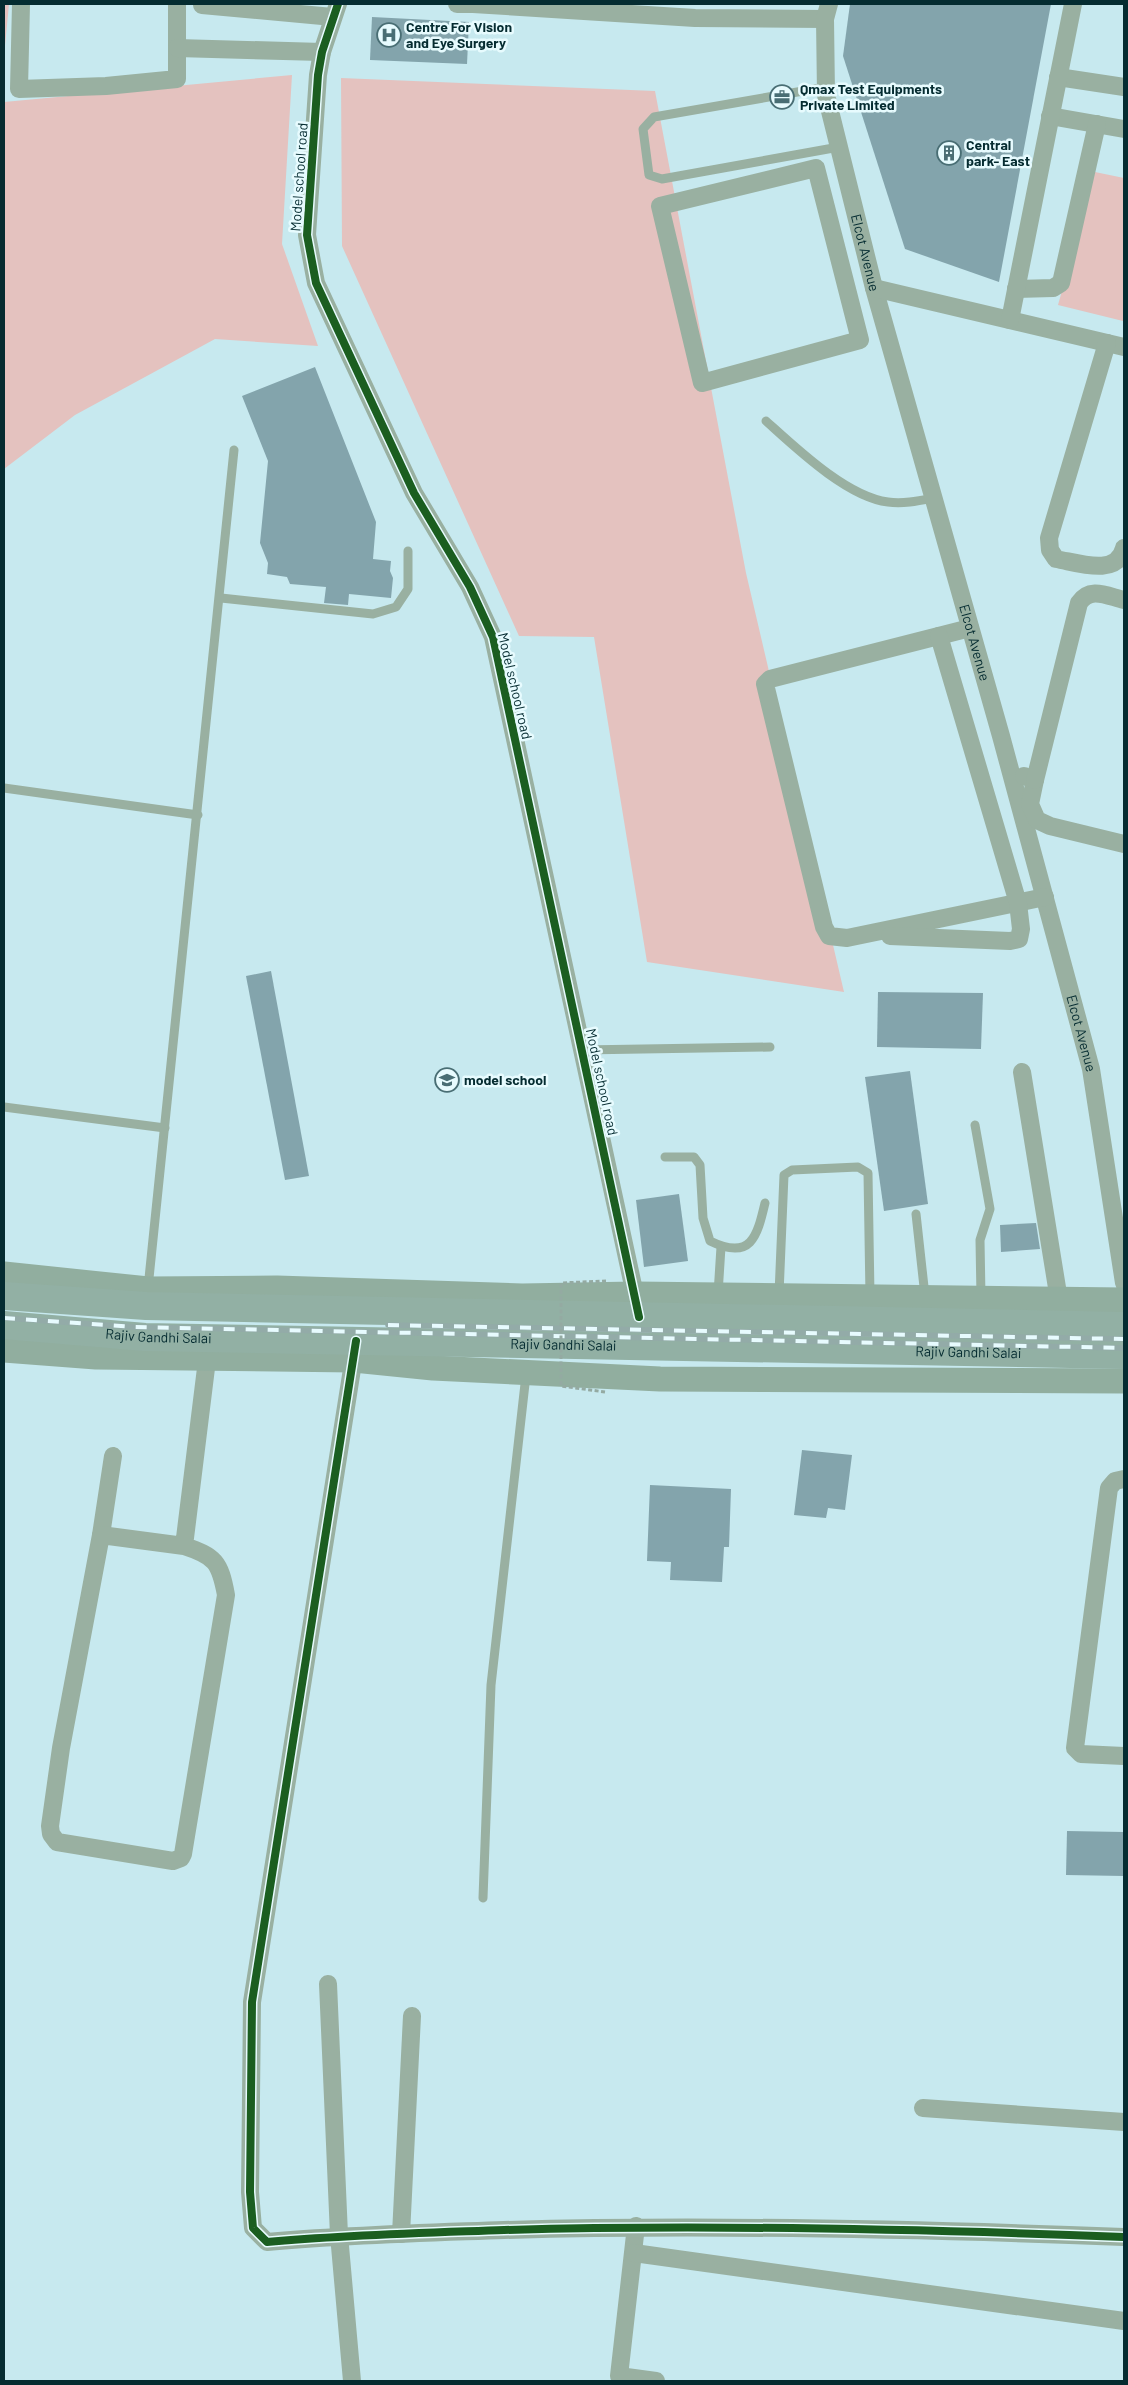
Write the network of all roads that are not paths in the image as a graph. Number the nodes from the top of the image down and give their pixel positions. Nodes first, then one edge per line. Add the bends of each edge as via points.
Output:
1 (21, 4) edge
2 (177, 4) edge
3 (468, 4) edge
4 (1073, 4) edge
5 (202, 6) dead end
6 (588, 8) edge
7 (306, 9) edge
8 (336, 10) edge
9 (698, 11) edge
10 (827, 11) edge
11 (177, 48) junction
12 (322, 52) junction
13 (1058, 77) junction
14 (826, 87) junction
15 (1124, 87) edge
16 (1050, 116) junction
17 (1097, 124) junction
18 (1124, 129) edge
19 (839, 147) junction
20 (864, 246) junction
21 (838, 254) junction
22 (874, 288) junction
23 (1016, 289) junction
24 (1010, 320) junction
25 (1116, 345) edge
26 (766, 421) dead end
27 (234, 450) dead end
28 (934, 498) junction
29 (1124, 548) edge
30 (408, 551) dead end
31 (220, 598) junction
32 (1124, 600) edge
33 (970, 628) junction
34 (939, 636) junction
35 (1011, 772) junction
36 (1035, 780) junction
37 (4, 788) edge
38 (198, 815) junction
39 (1124, 844) edge
40 (1045, 897) junction
41 (1018, 903) junction
42 (865, 934) junction
43 (770, 1047) dead end
44 (582, 1050) junction
45 (1022, 1072) dead end
46 (4, 1107) edge
47 (975, 1124) dead end
48 (164, 1128) junction
49 (665, 1157) dead end
50 (765, 1204) dead end
51 (916, 1214) dead end
52 (721, 1247) junction
53 (4, 1274) edge
54 (1124, 1283) edge
55 (718, 1295) junction
56 (4, 1296) edge
57 (778, 1296) junction
58 (147, 1297) junction
59 (870, 1298) junction
60 (926, 1299) junction
61 (1060, 1300) junction
62 (1124, 1300) edge
63 (637, 1305) junction
64 (983, 1311) junction
65 (1025, 1324) junction
66 (4, 1325) edge
67 (1124, 1326) edge
68 (4, 1350) edge
69 (355, 1351) junction
70 (986, 1352) junction
71 (1025, 1353) junction
72 (1124, 1355) edge
73 (206, 1360) junction
74 (735, 1364) junction
75 (527, 1372) junction
76 (1124, 1381) edge
77 (113, 1456) dead end
78 (1124, 1479) edge
79 (100, 1535) junction
80 (184, 1546) junction
81 (1124, 1756) edge
82 (483, 1898) dead end
83 (328, 1984) dead end
84 (412, 2016) dead end
85 (923, 2108) dead end
86 (1124, 2122) edge
87 (636, 2226) junction
88 (401, 2234) junction
89 (339, 2235) junction
90 (1124, 2237) edge
91 (634, 2252) junction
92 (1124, 2321) edge
93 (352, 2381) edge
94 (656, 2381) edge

1 - 11 street via 19,89 177,80
2 - 11 street
3 - 6 street
4 - 13 street
5 - 7 street
6 - 9 street
7 - 8 street
8 - 12 street, Model school road
9 - 10 street
10 - 14 street, Elcot Avenue
11 - 12 street
12 - 44 street, Model school road via 307,235 316,283 414,493 470,587 492,637
13 - 15 street
13 - 16 street
14 - 19 street, Elcot Avenue
14 - 19 lane via 654,118 643,129 648,175 662,179
16 - 17 street
16 - 23 street
17 - 18 street
17 - 23 street via 1061,283 1053,288
19 - 20 street, Elcot Avenue
20 - 21 street
20 - 22 street, Elcot Avenue
21 - 21 street via 816,168 660,206 702,383 860,340
22 - 24 street
22 - 28 street, Elcot Avenue
23 - 24 street
24 - 25 street
25 - 29 street via 1049,538 1050,550 1056,559 1104,566 1122,558
26 - 28 lane via 813,462 864,494 887,502
27 - 31 lane
28 - 33 street, Elcot Avenue
30 - 31 lane via 408,589 396,607 373,614
31 - 38 lane
32 - 36 street via 1091,592 1084,595 1079,604
33 - 34 street
33 - 35 street, Elcot Avenue
34 - 41 street
34 - 42 street via 770,679 766,684 824,927 829,936 834,937
35 - 36 street
35 - 40 street, Elcot Avenue
36 - 39 street via 1030,804 1037,820
37 - 38 lane
38 - 48 lane
40 - 41 street
40 - 54 street, Elcot Avenue via 1092,1069
41 - 42 street
41 - 42 street via 1019,939 1010,941
43 - 44 lane
44 - 63 street, Model school road
45 - 61 street
46 - 48 lane
47 - 64 lane via 990,1209 980,1240
48 - 58 lane
49 - 52 lane via 694,1157 700,1165 704,1218 710,1241
50 - 52 lane via 758,1232 751,1243
51 - 60 lane
52 - 55 lane
53 - 58 street
55 - 57 street
55 - 63 street
56 - 58 main road, Rajiv Gandhi Salai
57 - 59 street
57 - 59 lane via 784,1175 792,1170 858,1167 868,1173
58 - 63 main road, Rajiv Gandhi Salai
59 - 60 street
60 - 64 street
61 - 62 street
61 - 64 street
63 - 64 main road, Rajiv Gandhi Salai
64 - 65 main road, Rajiv Gandhi Salai
64 - 70 main road via 988,1328
65 - 67 main road, Rajiv Gandhi Salai
65 - 71 main road via 1022,1336
66 - 69 main road, Rajiv Gandhi Salai
68 - 73 street
69 - 73 street
69 - 74 main road, Rajiv Gandhi Salai
69 - 75 street via 433,1368
69 - 89 street via 252,2002 250,2192 253,2228 267,2242
70 - 71 main road, Rajiv Gandhi Salai
70 - 74 main road, Rajiv Gandhi Salai
71 - 72 main road, Rajiv Gandhi Salai
73 - 80 street
74 - 75 street via 660,1379
74 - 76 street
75 - 82 lane via 491,1684
77 - 79 street
78 - 81 street via 1115,1481 1109,1488 1075,1748 1081,1754
79 - 80 street
79 - 80 street via 61,1748 51,1834 63,1844 173,1861 183,1854 226,1595 223,1578 215,1562 206,1553
83 - 89 street
84 - 88 street
85 - 86 street
87 - 88 street
87 - 90 street
87 - 91 street
88 - 89 street
89 - 93 street
91 - 92 street
91 - 94 street via 619,2376

